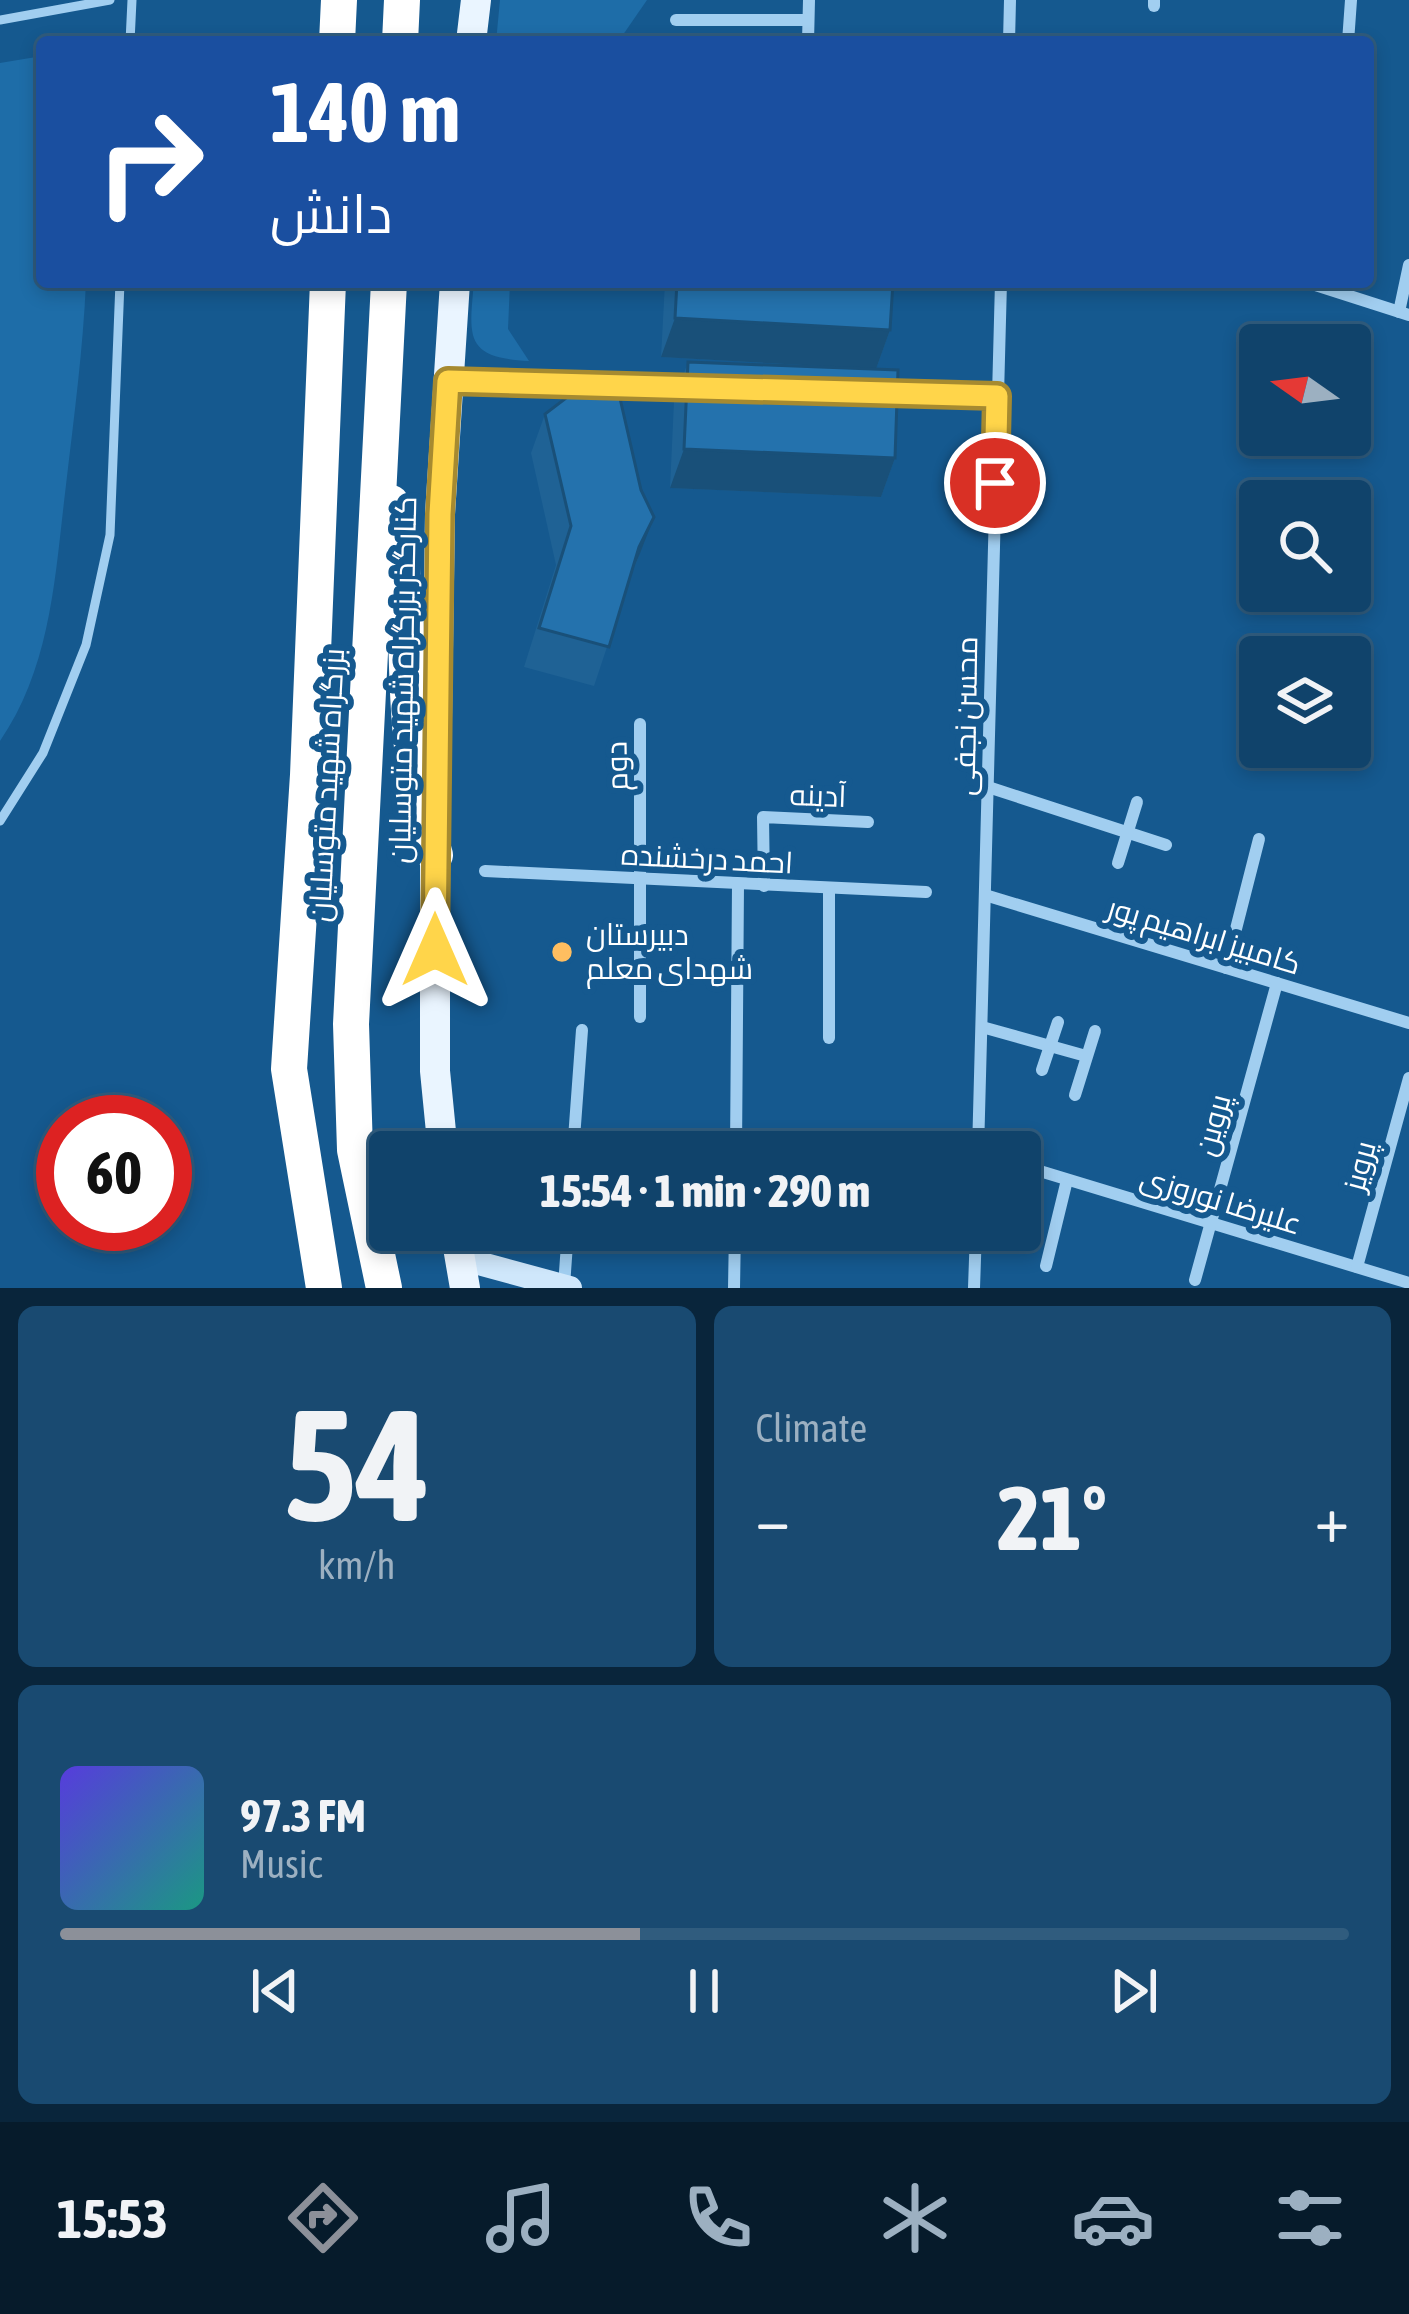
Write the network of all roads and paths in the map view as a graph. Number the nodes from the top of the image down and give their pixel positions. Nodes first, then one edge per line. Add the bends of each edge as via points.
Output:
1 (110, 0) edge
2 (132, 0) edge
3 (339, 0) edge
4 (402, 0) edge
5 (476, 0) edge
6 (809, 0) edge
7 (1010, 0) edge
8 (1351, 0) edge
9 (0, 20) edge
10 (676, 20) dead end
11 (808, 20) junction
12 (130, 36) edge
13 (337, 36) edge
14 (400, 36) edge
15 (472, 36) edge
16 (808, 36) edge
17 (1009, 36) edge
18 (1348, 36) edge
19 (1409, 265) edge
20 (121, 288) edge
21 (328, 288) edge
22 (389, 288) edge
23 (455, 288) edge
24 (1001, 288) edge
25 (1324, 288) edge
26 (1404, 314) edge
27 (448, 381) junction
28 (700, 388) edge
29 (860, 392) edge
30 (997, 396) junction
31 (380, 463) junction
32 (640, 724) dead end
33 (988, 787) junction
34 (1137, 802) dead end
35 (0, 821) edge
36 (868, 822) dead end
37 (1127, 832) junction
38 (1259, 839) dead end
39 (1166, 845) dead end
40 (435, 855) junction
41 (1118, 863) dead end
42 (485, 872) dead end
43 (642, 880) junction
44 (738, 884) junction
45 (764, 886) junction
46 (830, 888) junction
47 (926, 892) dead end
48 (985, 895) junction
49 (1226, 968) junction
50 (1277, 983) junction
51 (640, 1017) dead end
52 (1058, 1022) dead end
53 (1409, 1023) edge
54 (982, 1027) junction
55 (582, 1030) dead end
56 (1095, 1031) dead end
57 (829, 1038) dead end
58 (1049, 1046) junction
59 (1086, 1056) junction
60 (1042, 1070) dead end
61 (1409, 1078) edge
62 (1075, 1095) dead end
63 (441, 1131) edge
64 (575, 1131) edge
65 (736, 1131) edge
66 (978, 1131) edge
67 (1041, 1172) edge
68 (1067, 1180) junction
69 (1211, 1223) junction
70 (568, 1251) edge
71 (735, 1251) edge
72 (975, 1251) edge
73 (460, 1259) edge
74 (1046, 1266) dead end
75 (1357, 1267) junction
76 (1195, 1280) dead end
77 (1409, 1283) edge
78 (567, 1287) edge
79 (324, 1288) edge
80 (384, 1288) edge
81 (734, 1288) edge
82 (974, 1288) edge

1 - 9 lane
2 - 12 lane
3 - 13 highway
4 - 14 highway
5 - 15 main road
6 - 11 street
7 - 17 street
8 - 18 street
10 - 11 street
11 - 16 street
19 - 26 street
20 - 35 lane via 110,536 86,645 44,753
21 - 79 highway, بزرگراه شهید متوسلیان via 289,1070
22 - 31 highway, بزرگراه شهید متوسلیان
23 - 27 main road, کنارگذر بزرگراه شهید متوسلیان
24 - 30 street, محسن نجفی
25 - 26 street
27 - 28 street
27 - 40 main road, کنارگذر بزرگراه شهید متوسلیان
29 - 30 street
30 - 33 street, محسن نجفی
31 - 40 highway via 399,536 410,734
31 - 80 highway, بزرگراه شهید متوسلیان via 351,1024 355,1150
32 - 43 street, دوم
33 - 37 street
33 - 48 street, محسن نجفی
34 - 37 street
36 - 45 street, آدینه via 763,817
37 - 39 street
37 - 41 street
38 - 49 street
40 - 63 main road, کنارگذر بزرگراه شهید متوسلیان
42 - 43 street, احمد درخشنده
43 - 44 street, احمد درخشنده
43 - 51 street, دوم
44 - 45 street, احمد درخشنده
44 - 65 street
45 - 46 street, احمد درخشنده
46 - 47 street, احمد درخشنده
46 - 57 street
48 - 49 street, کامبیز ابراهیم پور
48 - 54 street, محسن نجفی
49 - 50 street, کامبیز ابراهیم پور
50 - 53 street, کامبیز ابراهیم پور
50 - 69 street, پروین
52 - 58 street
54 - 58 street
54 - 66 street, محسن نجفی
55 - 64 street
56 - 59 street
58 - 59 street
58 - 60 street
59 - 62 street
61 - 75 street, پرویز
67 - 68 street, علیرضا نوروزی
68 - 69 street, علیرضا نوروزی
68 - 74 street
69 - 75 street, علیرضا نوروزی
69 - 76 street, پروین
70 - 78 street
71 - 81 street
72 - 82 street
73 - 78 street
75 - 77 street, علیرضا نوروزی

